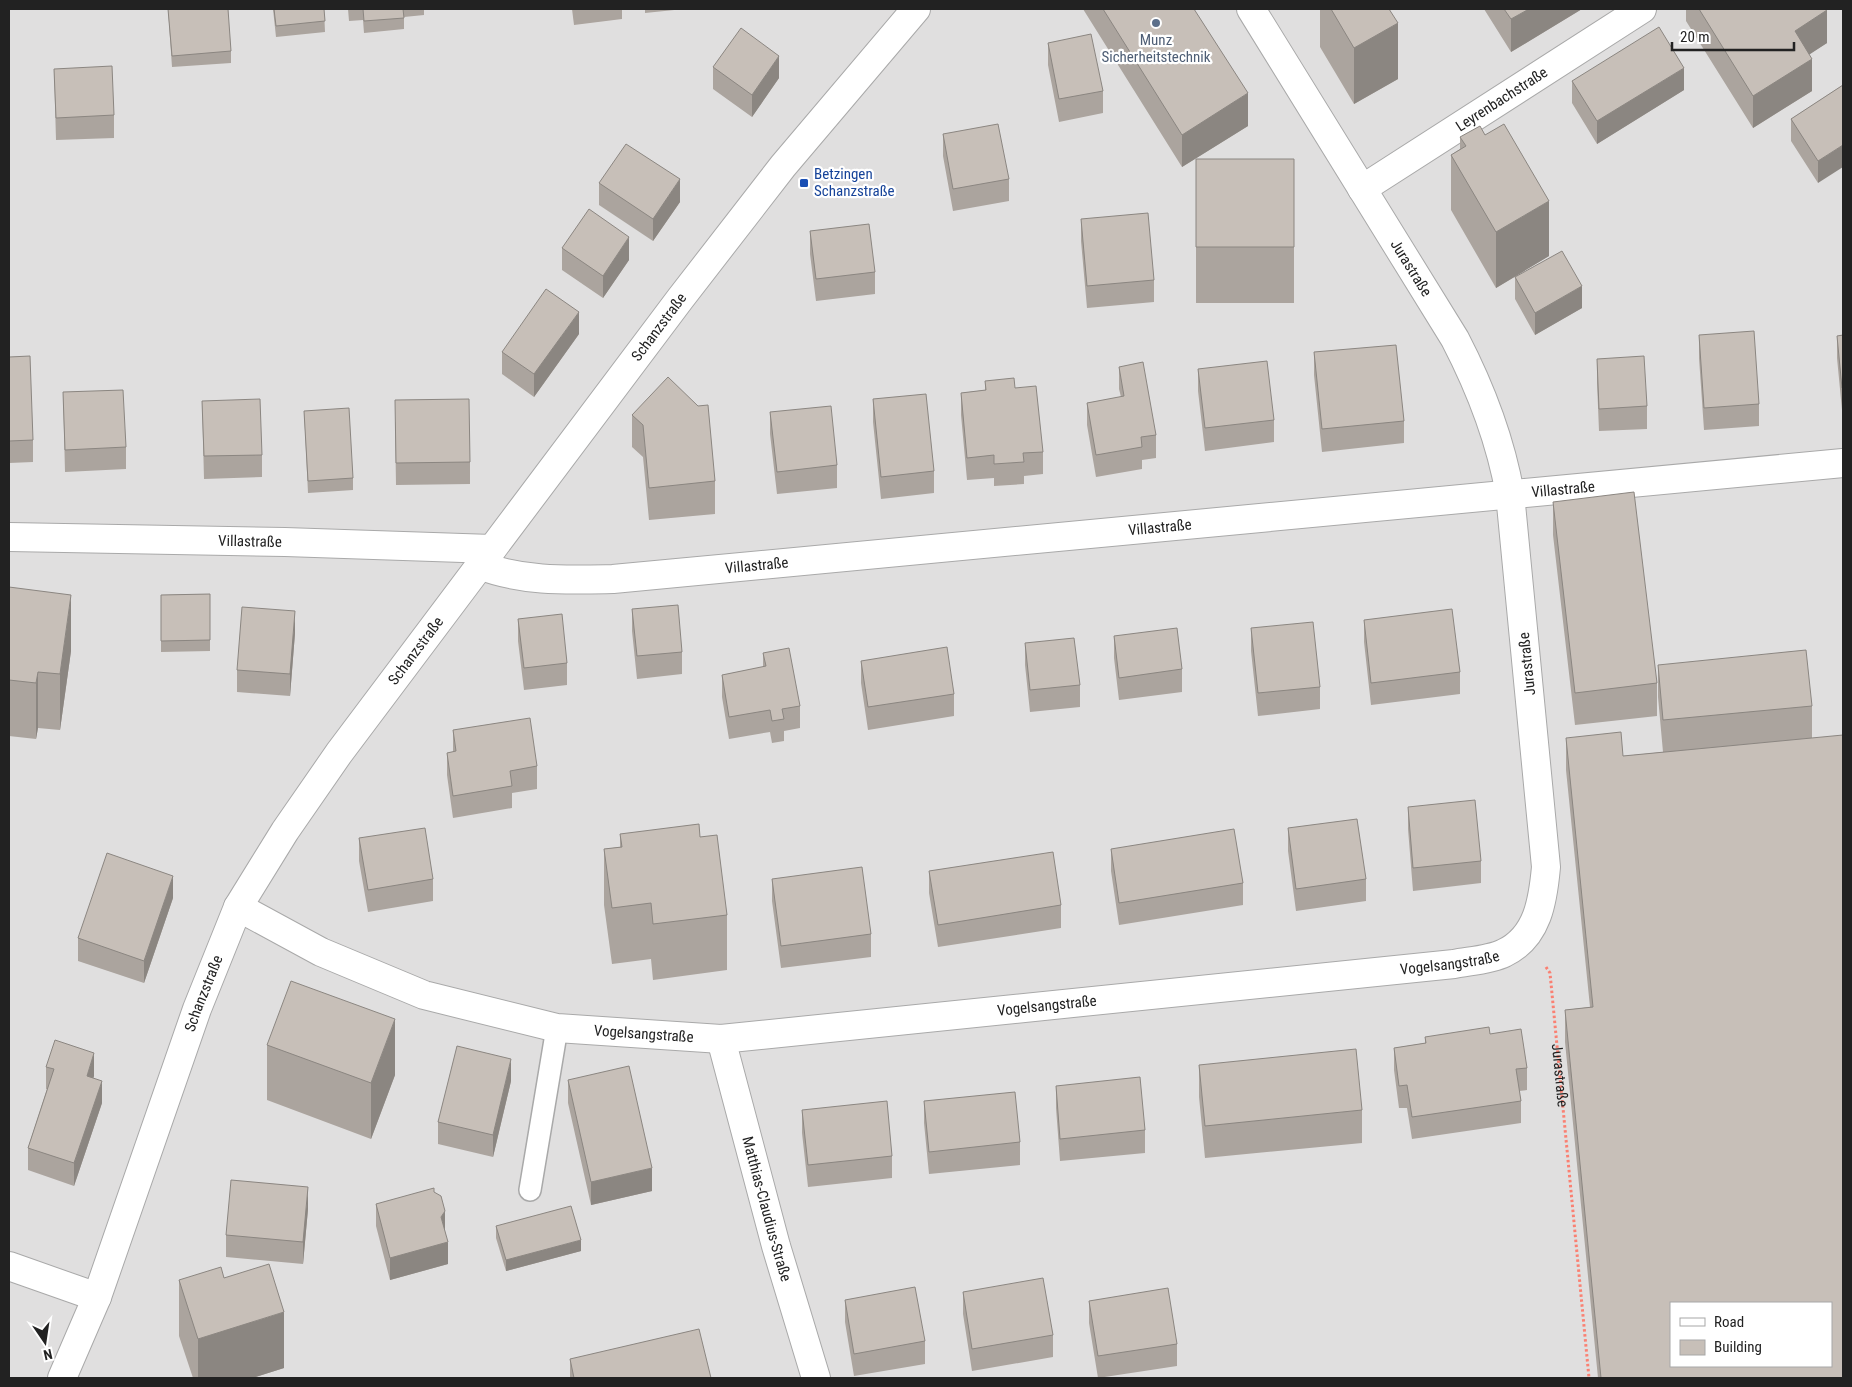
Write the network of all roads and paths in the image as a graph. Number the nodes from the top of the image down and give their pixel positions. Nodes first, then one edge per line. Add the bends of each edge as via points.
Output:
1 (916, 9) edge
2 (1251, 9) edge
3 (1642, 9) edge
4 (1362, 189) junction
5 (1843, 463) edge
6 (1510, 494) junction
7 (9, 537) edge
8 (486, 557) junction
9 (238, 907) junction
10 (1529, 933) junction
11 (557, 1028) junction
12 (721, 1038) junction
13 (530, 1190) dead end
14 (9, 1266) edge
15 (97, 1297) junction
16 (62, 1378) edge
17 (816, 1378) edge
18 (1589, 1378) edge

1 - 8 street, Schanzstraße via 743,216
2 - 4 street, Jurastraße
3 - 4 street, Leyrenbachstraße
4 - 6 street, Jurastraße via 1476,378 1502,452
5 - 6 street, Villastraße
6 - 8 street, Villastraße via 613,579 552,581 502,574
6 - 10 street, Jurastraße via 1546,867 1543,902
7 - 8 street, Villastraße via 285,542
8 - 9 street, Schanzstraße via 339,753
9 - 11 street, Vogelsangstraße via 321,952 424,994
9 - 15 street, Schanzstraße via 193,1018
10 - 12 street, Vogelsangstraße via 1504,953 1454,964
10 - 18 path, Jurastraße via 1550,974
11 - 12 street, Vogelsangstraße
11 - 13 lane
12 - 17 street, Matthias-Claudius-Straße via 776,1246
14 - 15 street
15 - 16 street, Schanzstraße

